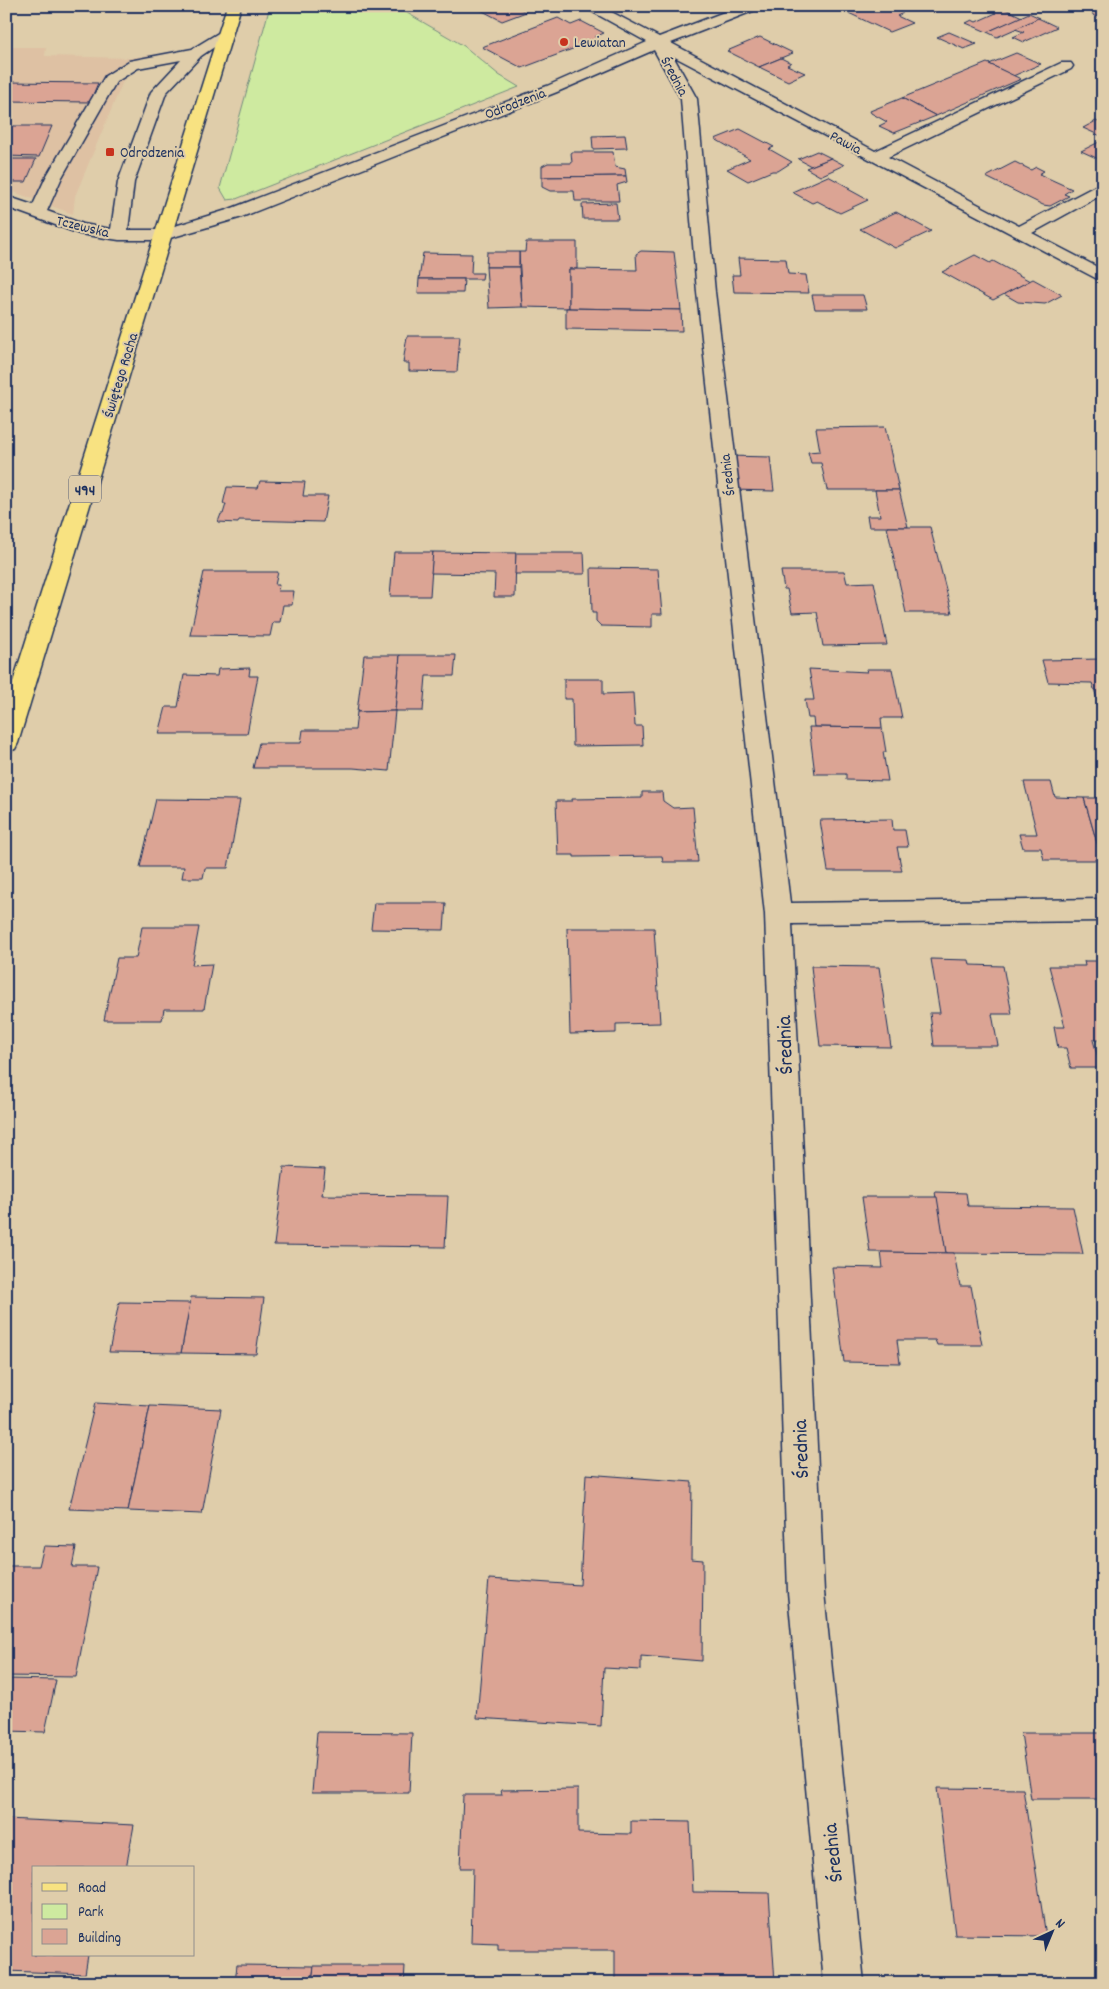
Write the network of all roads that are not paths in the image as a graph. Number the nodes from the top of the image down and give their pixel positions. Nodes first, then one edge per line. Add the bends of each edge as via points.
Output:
1 (234, 6) edge
2 (589, 6) edge
3 (753, 6) edge
4 (225, 34) junction
5 (658, 43) junction
6 (196, 53) junction
7 (1066, 66) dead end
8 (875, 157) junction
9 (1103, 187) edge
10 (6, 201) edge
11 (38, 213) junction
12 (1019, 233) junction
13 (119, 235) junction
14 (163, 235) junction
15 (1103, 277) edge
16 (6, 743) edge
17 (1103, 910) edge
18 (778, 914) junction
19 (844, 1983) edge

1 - 4 main road, Świętego Rocha / 494
2 - 5 street, Pawia
3 - 5 street, Odrodzenia
4 - 6 street
4 - 14 main road, Świętego Rocha / 494
5 - 8 street, Pawia
5 - 14 street, Odrodzenia via 552,89 242,210
5 - 18 street, Średnia via 689,99 706,292
6 - 11 street via 134,64 110,79 54,177
6 - 13 street via 159,92 126,182
7 - 8 street
8 - 12 street, Pawia
9 - 12 street
10 - 11 street, Tczewska
11 - 13 street, Tczewska via 80,228
12 - 15 street, Pawia
13 - 14 street, Tczewska
14 - 16 main road, Świętego Rocha / 494
17 - 18 street
18 - 19 street, Średnia via 806,1592

